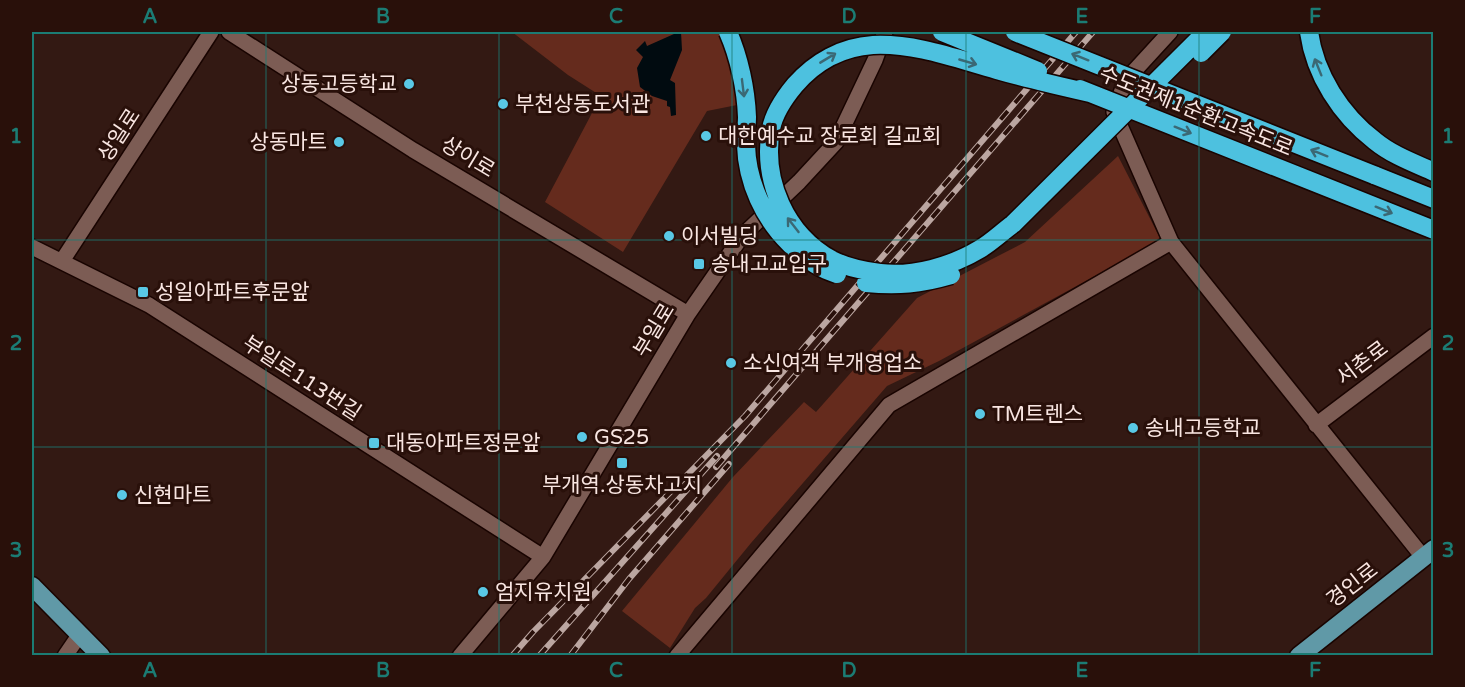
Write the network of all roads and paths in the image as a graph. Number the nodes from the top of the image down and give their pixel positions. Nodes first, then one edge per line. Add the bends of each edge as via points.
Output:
1 (211, 32) edge
2 (229, 32) edge
3 (728, 32) edge
4 (885, 32) edge
5 (942, 32) edge
6 (1015, 32) edge
7 (1170, 32) edge
8 (1206, 32) edge
9 (1222, 32) edge
10 (1309, 32) edge
11 (1090, 93) junction
12 (1434, 172) edge
13 (1434, 199) edge
14 (1434, 230) edge
15 (1171, 242) junction
16 (32, 247) edge
17 (62, 261) junction
18 (688, 314) junction
19 (1434, 336) edge
20 (1316, 424) junction
21 (1428, 553) edge
22 (543, 557) junction
23 (32, 586) edge
24 (91, 648) edge
25 (65, 656) edge
26 (110, 656) edge
27 (460, 656) edge
28 (677, 656) edge
29 (1299, 656) edge

1 - 17 street, 상일로
2 - 18 street, 상이로 via 413,150
3 -> 9 highway, bridge via 741,75 750,172 762,206 778,232 800,254 831,272 861,282 893,286 921,284 953,275 1018,236
4 - 18 street, 부일로 via 836,142 742,236
5 - 11 highway, 수도권제1순환고속도로, bridge
13 -> 6 highway, 수도권제1순환고속도로, bridge
7 - 15 street via 1126,80 1114,112
8 -> 11 highway, bridge via 1013,224 980,249 946,265 882,273 832,260 796,230 774,190 769,159 771,127 785,97 806,72 834,53 872,45 911,46
12 -> 10 highway via 1398,156 1353,121 1321,75
11 -> 14 highway, 수도권제1순환고속도로, bridge
15 - 20 street
15 - 28 street via 889,405
16 - 17 street, 부일로113번길
17 - 22 street, 부일로113번길 via 149,304
18 - 22 street, 부일로
19 - 20 street, 서촌로
20 - 21 street
21 - 29 main road, 경인로
22 - 27 street, 부일로
23 - 24 main road
24 - 25 street
24 - 26 street via 94,639

